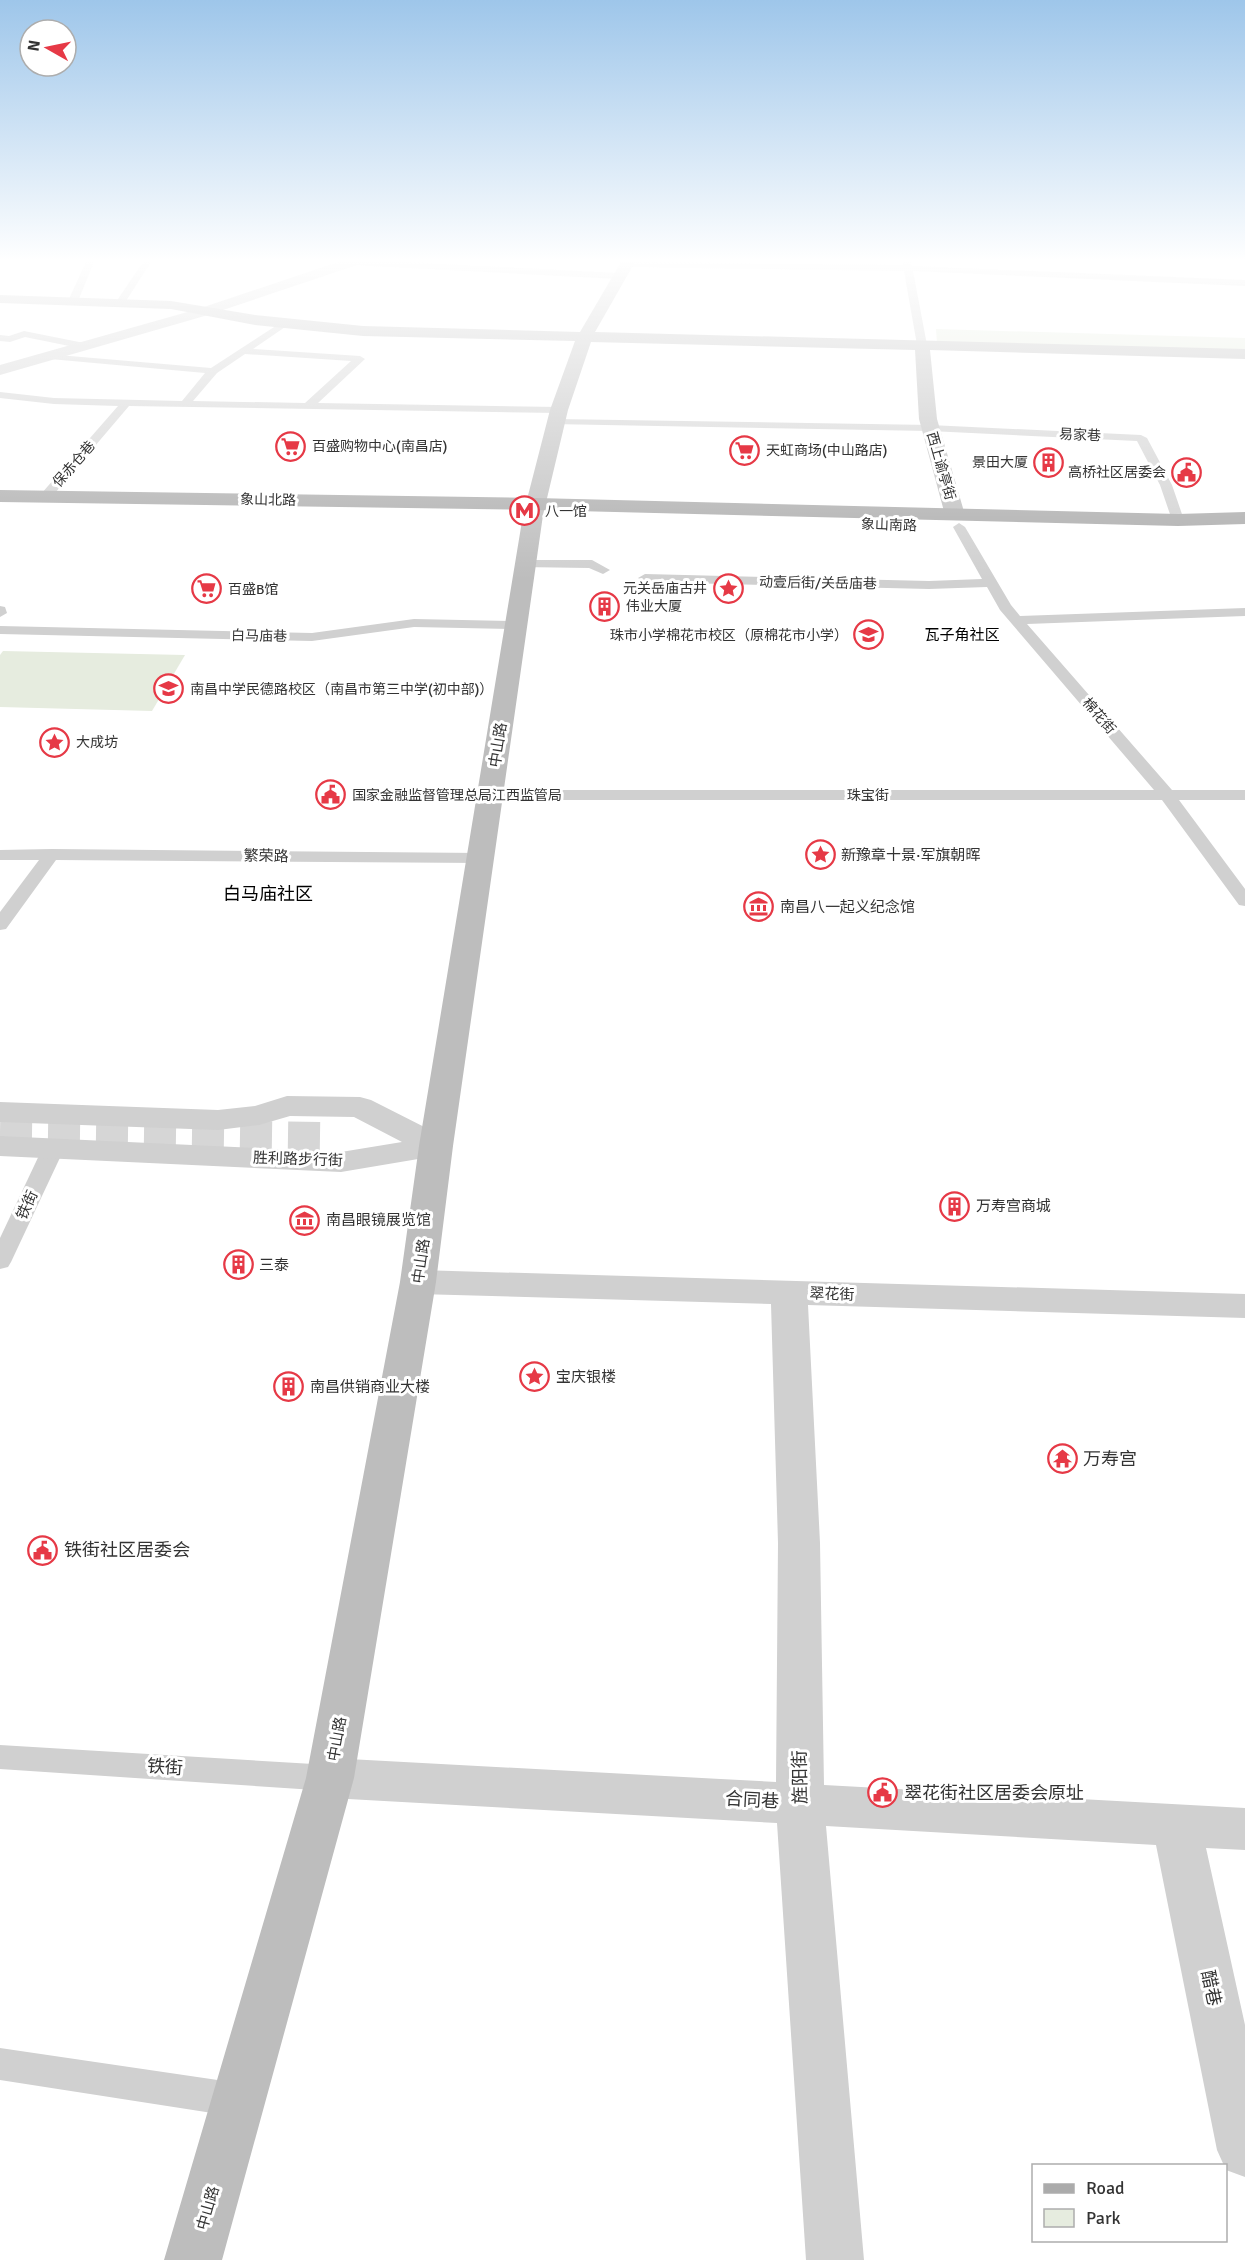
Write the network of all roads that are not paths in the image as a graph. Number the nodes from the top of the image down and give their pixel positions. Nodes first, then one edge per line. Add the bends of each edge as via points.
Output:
1 (175, 367) edge
2 (218, 367) edge
3 (351, 367) edge
4 (574, 367) edge
5 (924, 367) edge
6 (213, 371) junction
7 (0, 395) edge
8 (126, 403) junction
9 (184, 404) junction
10 (308, 406) junction
11 (557, 416) junction
12 (930, 428) junction
13 (0, 496) edge
14 (45, 497) junction
15 (0, 509) edge
16 (535, 510) junction
17 (1245, 518) edge
18 (1178, 520) junction
19 (957, 521) junction
20 (1245, 532) edge
21 (526, 564) junction
22 (603, 570) dead end
23 (645, 579) dead end
24 (991, 583) junction
25 (1245, 612) edge
26 (1016, 621) junction
27 (516, 625) junction
28 (0, 630) edge
29 (490, 795) junction
30 (1167, 795) junction
31 (1245, 795) edge
32 (52, 854) junction
33 (0, 855) edge
34 (481, 858) junction
35 (1245, 902) edge
36 (0, 925) edge
37 (0, 1112) edge
38 (0, 1146) edge
39 (436, 1146) junction
40 (54, 1147) junction
41 (0, 1262) edge
42 (418, 1282) junction
43 (789, 1293) junction
44 (1245, 1306) edge
45 (0, 1757) edge
46 (330, 1778) junction
47 (800, 1803) junction
48 (1177, 1827) junction
49 (1245, 1829) edge
50 (0, 2064) edge
51 (238, 2100) junction
52 (1245, 2150) edge
53 (193, 2260) edge
54 (836, 2260) edge

1 - 6 lane
2 - 6 lane
3 - 10 lane
4 - 11 main road, 中山路
5 - 12 main road, 西上谕亭街
6 - 9 lane
7 - 8 lane
8 - 9 lane
8 - 14 lane, 保赤仓巷
9 - 10 lane
10 - 11 lane
11 - 12 lane
11 - 16 main road, 中山路
12 - 18 lane, 易家巷 via 1141,438 1166,485
12 - 19 main road, 西上谕亭街
13 - 14 main road, 象山北路
14 - 16 main road, 象山北路
15 - 16 main road, 象山北路
16 - 19 main road, 象山南路
16 - 21 main road, 中山路
17 - 18 main road, 象山南路
18 - 19 main road, 象山南路
19 - 20 main road, 象山南路 via 1174,533
19 - 24 lane, 棉花街
21 - 22 lane via 592,564
21 - 27 main road, 中山路
23 - 24 lane, 动壹后街/关岳庙巷
24 - 26 lane, 棉花街
25 - 26 lane
26 - 30 lane, 棉花街
27 - 28 lane, 白马庙巷 via 414,623 312,637
27 - 29 main road, 中山路
29 - 30 lane, 珠宝街
29 - 34 main road, 中山路
30 - 31 lane, 珠宝街
30 - 35 lane, 棉花街
32 - 33 lane, 繁荣路
32 - 34 lane, 繁荣路
32 - 36 lane
34 - 39 main road, 中山路
37 - 39 street via 218,1120 259,1115 287,1106 360,1107
38 - 40 street, 胜利路步行街
39 - 40 street, 胜利路步行街 via 341,1162
39 - 42 main road, 中山路
40 - 41 lane, 铁街
42 - 43 street, 翠花街
42 - 46 main road, 中山路
43 - 44 street, 翠花街
43 - 47 street, 旌阳街 via 799,1543
45 - 46 lane, 铁街
46 - 47 street, 合同巷
46 - 51 main road, 中山路
47 - 48 street, 合同巷
47 - 54 street, 旌阳街
48 - 49 street, 合同巷
48 - 52 street, 醋巷
50 - 51 lane
51 - 53 main road, 中山路

